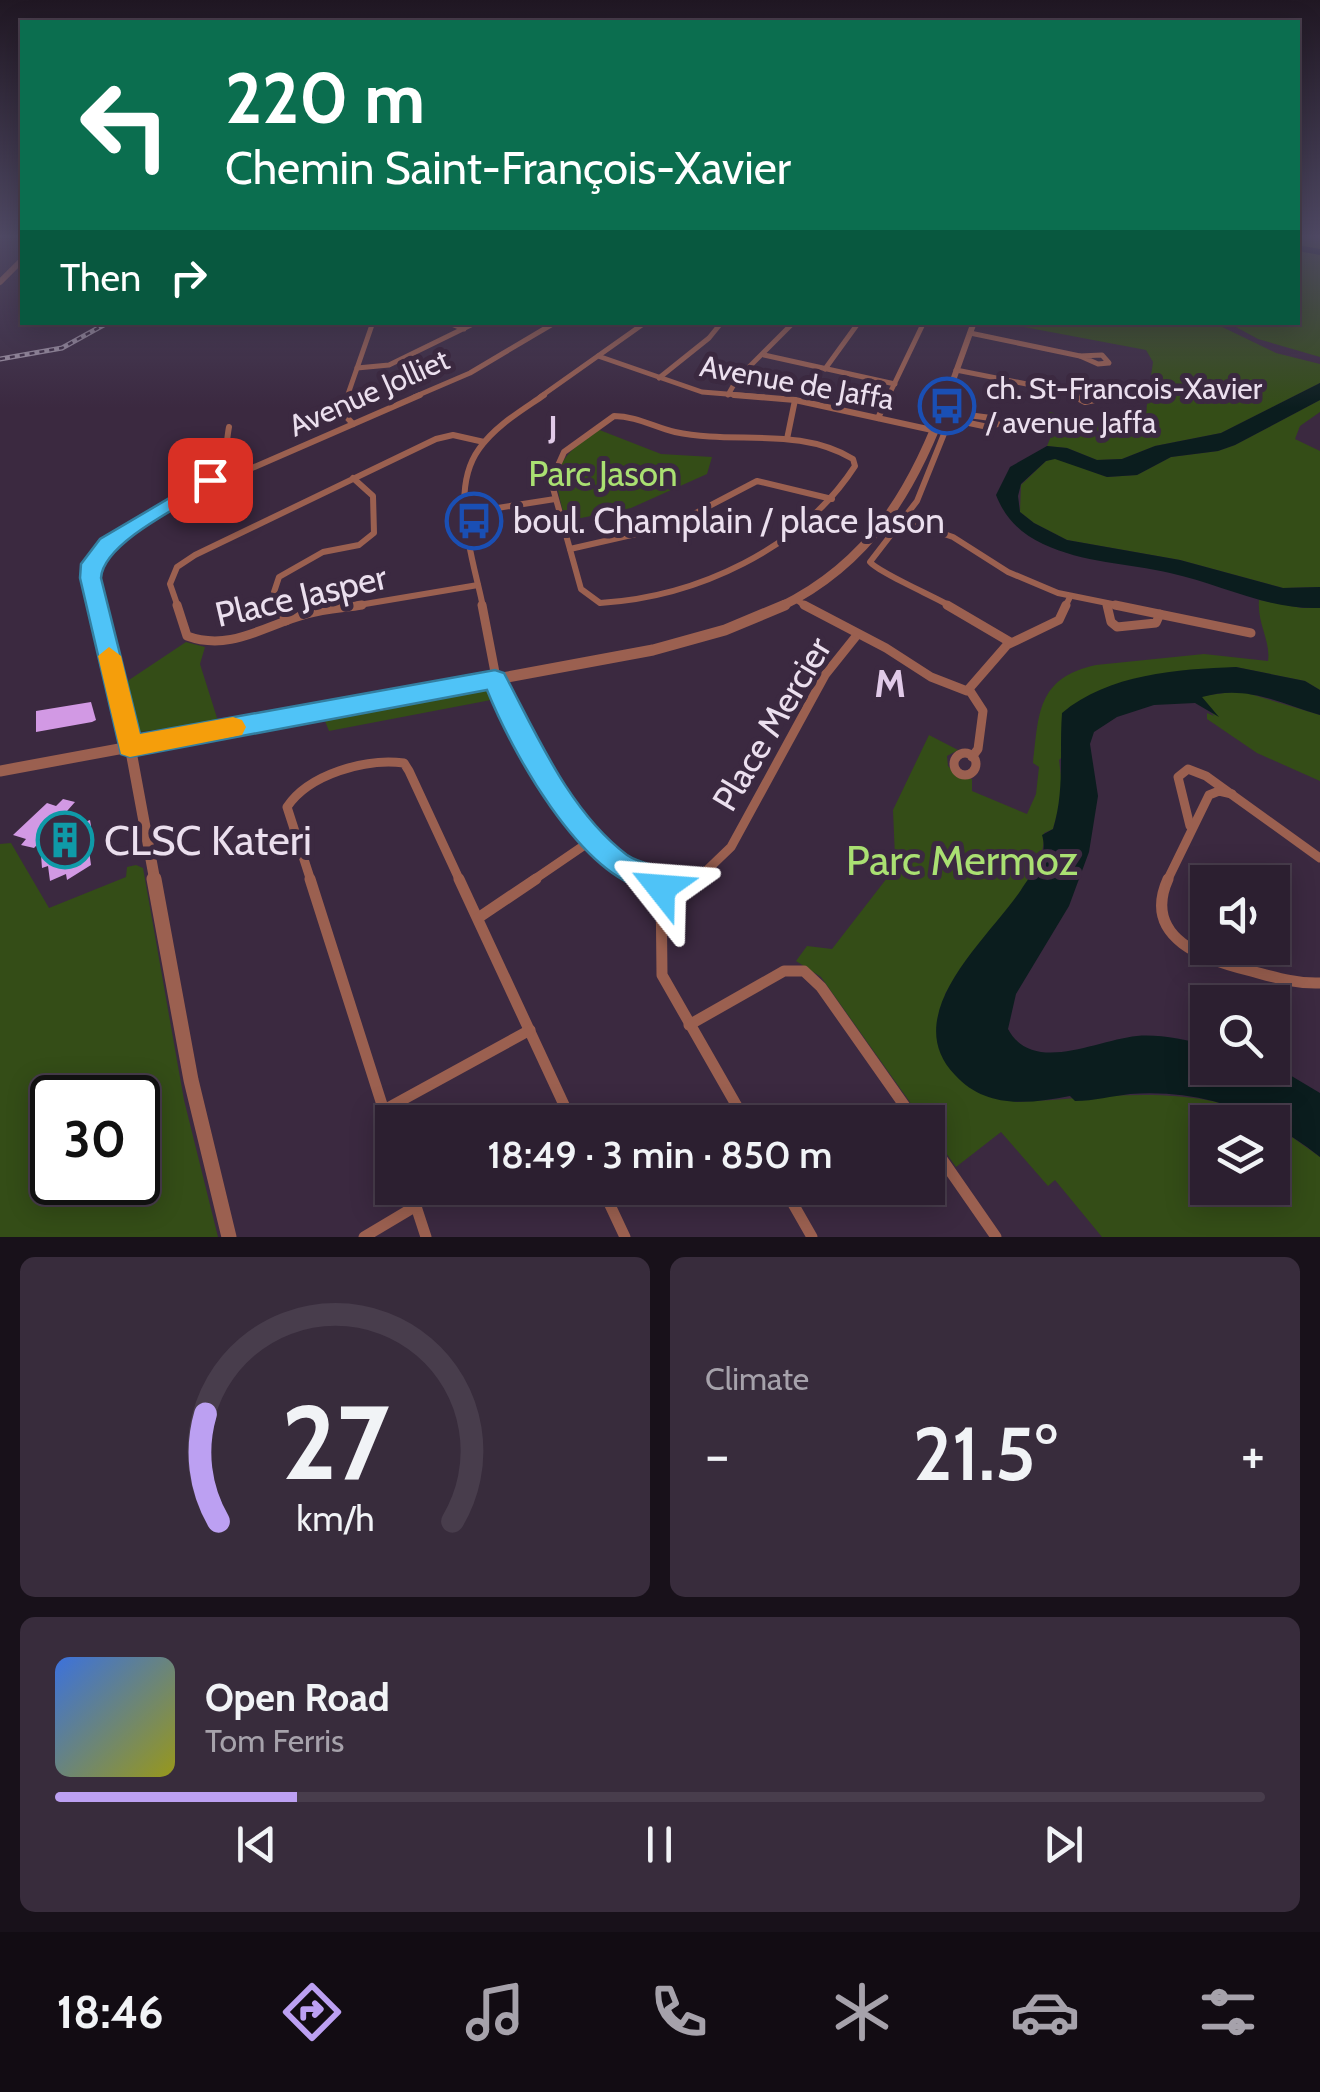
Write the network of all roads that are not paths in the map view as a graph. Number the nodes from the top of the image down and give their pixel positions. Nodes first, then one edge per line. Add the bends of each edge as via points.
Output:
1 (372, 325) edge
2 (453, 325) edge
3 (472, 325) edge
4 (551, 325) edge
5 (642, 325) edge
6 (720, 325) edge
7 (791, 325) edge
8 (858, 325) edge
9 (923, 325) edge
10 (973, 325) edge
11 (464, 330) junction
12 (970, 332) junction
13 (598, 356) junction
14 (764, 356) junction
15 (1080, 356) dead end
16 (357, 368) junction
17 (825, 370) junction
18 (956, 370) junction
19 (658, 378) junction
20 (895, 384) junction
21 (1066, 392) junction
22 (728, 395) junction
23 (795, 400) junction
24 (878, 418) junction
25 (950, 419) junction
26 (353, 424) junction
27 (229, 426) dead end
28 (932, 430) junction
29 (787, 439) junction
30 (484, 442) junction
31 (250, 470) junction
32 (214, 475) junction
33 (353, 478) junction
34 (190, 496) junction
35 (555, 499) junction
36 (832, 499) junction
37 (466, 513) junction
38 (891, 516) junction
39 (904, 521) junction
40 (570, 549) junction
41 (478, 585) junction
42 (1070, 596) junction
43 (797, 600) junction
44 (1108, 604) junction
45 (1160, 614) junction
46 (286, 621) junction
47 (1251, 633) dead end
48 (857, 635) junction
49 (1010, 642) junction
50 (495, 679) junction
51 (970, 690) junction
52 (130, 746) junction
53 (972, 757) dead end
54 (0, 771) edge
55 (1232, 794) junction
56 (1190, 830) junction
57 (592, 840) junction
58 (1320, 858) edge
59 (661, 880) junction
60 (478, 918) junction
61 (1320, 982) edge
62 (689, 1024) junction
63 (530, 1030) junction
64 (382, 1105) edge
65 (393, 1105) edge
66 (564, 1105) edge
67 (736, 1105) edge
68 (904, 1105) edge
69 (945, 1164) edge
70 (610, 1205) edge
71 (794, 1205) edge
72 (416, 1206) joint
73 (229, 1237) edge
74 (364, 1237) edge
75 (426, 1237) edge
76 (625, 1237) edge
77 (812, 1237) edge
78 (996, 1237) edge

1 - 16 street
2 - 11 street
3 - 11 street
4 - 26 street, Avenue Jolliet via 470,373
5 - 13 street
6 - 19 street
7 - 14 street
8 - 17 street
9 - 20 street
10 - 12 street
11 - 16 street via 389,365
12 - 15 street
12 - 18 street
13 - 19 street, Avenue de Jaffa
13 - 30 street
14 - 17 street
14 - 22 street via 731,384
16 - 26 street via 342,412
17 - 20 street
18 - 21 street
18 - 28 street
19 - 22 street, Avenue de Jaffa
20 - 24 street
21 - 21 street via 1085,402 1100,399 1092,392
22 - 23 street, Avenue de Jaffa
23 - 24 street, Avenue de Jaffa
23 - 29 street
24 - 28 street, Avenue de Jaffa
25 - 25 street via 988,427 998,424 960,411
25 - 39 street
26 - 31 street, Avenue Jolliet
27 - 32 street
28 - 38 street
29 - 35 street via 684,433 614,416 558,460 551,482
29 - 36 street via 853,459 852,472
30 - 33 street, Place Jasper via 440,437
30 - 37 street via 466,476
31 - 32 street, Avenue Jolliet
31 - 34 street, Avenue Jolliet
32 - 34 street
33 - 46 street via 373,496 374,533 279,577 274,592
33 - 46 street, Place Jasper via 195,554 172,577 182,628 193,640 226,644
34 - 52 street via 107,544 92,564
35 - 37 street
35 - 40 street
36 - 40 street via 757,481 680,522
36 - 40 street via 791,535 738,565 620,602 586,596
37 - 41 street
38 - 39 street
38 - 43 street via 837,571
39 - 42 street via 953,537 1017,577
39 - 49 street via 871,558 873,568
41 - 46 street, Place Jasper
41 - 50 street
42 - 44 street
42 - 49 street via 1056,623
43 - 48 street
43 - 50 street via 694,641
44 - 45 street
44 - 45 street via 1116,627 1156,622
45 - 47 street
48 - 51 street via 942,683
48 - 59 street, Place Mercier via 824,675 727,854 704,873
49 - 51 street
50 - 52 street
50 - 57 street via 557,796
51 - 53 street via 983,711
52 - 54 street
52 - 73 street via 191,1080
55 - 56 street via 1209,795
55 - 56 street via 1199,772 1179,773
55 - 58 street
56 - 61 street via 1160,897 1160,912 1177,940 1219,964 1302,984
57 - 59 street via 623,868
57 - 60 street
59 - 62 street via 662,975
60 - 63 street
60 - 64 street via 406,766 392,761 342,772 297,792 287,806
62 - 67 street
62 - 68 street via 784,971 804,971
63 - 65 street
63 - 66 street
69 - 78 street
70 - 76 street
71 - 77 street
72 - 74 street
72 - 75 street

